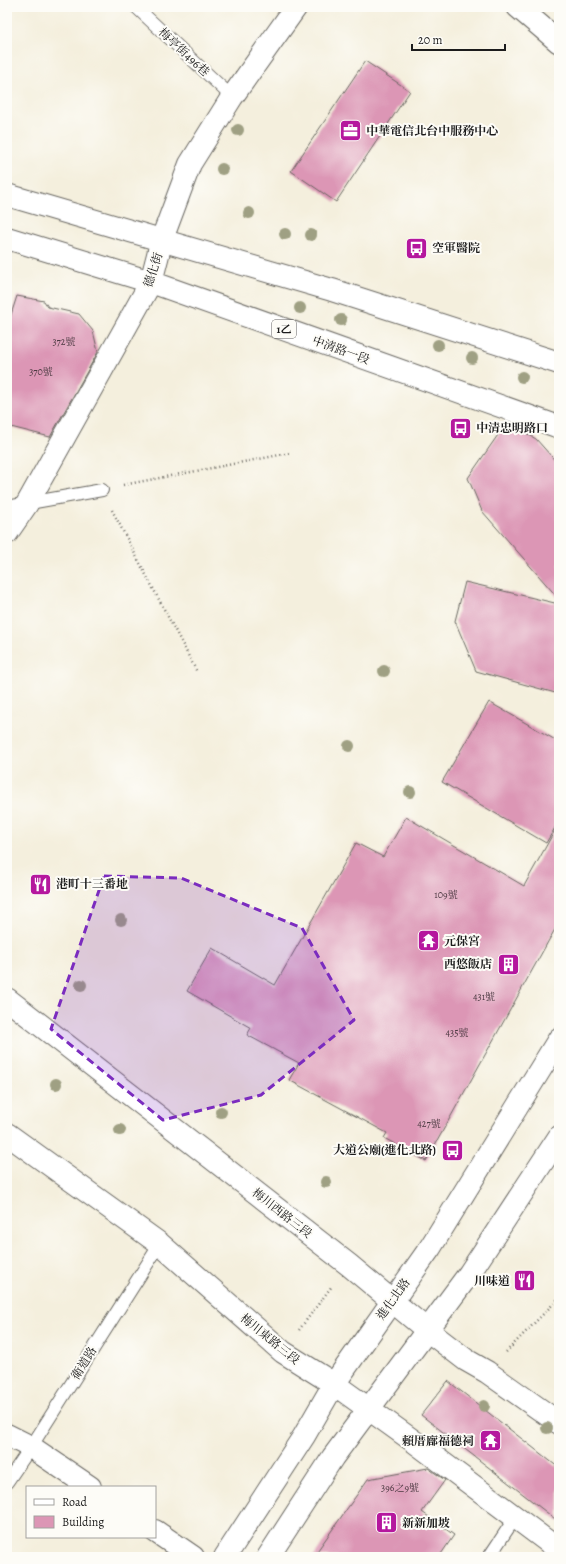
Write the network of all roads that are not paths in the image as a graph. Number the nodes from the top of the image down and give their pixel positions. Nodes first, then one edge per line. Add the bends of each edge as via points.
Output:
1 (136, 7) edge
2 (296, 7) edge
3 (518, 7) edge
4 (559, 42) edge
5 (232, 97) junction
6 (7, 195) edge
7 (7, 238) edge
8 (162, 239) junction
9 (151, 282) junction
10 (559, 363) edge
11 (559, 427) edge
12 (102, 490) road end
13 (17, 506) edge
14 (7, 533) edge
15 (7, 999) edge
16 (559, 1039) edge
17 (7, 1134) edge
18 (559, 1136) edge
19 (160, 1244) junction
20 (392, 1300) junction
21 (427, 1330) junction
22 (334, 1384) junction
23 (369, 1410) junction
24 (559, 1423) edge
25 (7, 1435) edge
26 (31, 1447) junction
27 (7, 1482) edge
28 (89, 1486) edge
29 (515, 1518) junction
30 (156, 1532) edge
31 (559, 1550) edge
32 (193, 1557) edge
33 (225, 1557) edge
34 (268, 1557) edge
35 (489, 1557) edge

1 - 5 lane, 梅亭街496巷
2 - 5 main road, 德化街
3 - 4 main road
5 - 8 main road, 德化街 via 190,164
6 - 8 main road
7 - 9 main road, 中清路一段 / 1乙
8 - 9 main road, 德化街
8 - 10 main road via 332,290
9 - 11 main road, 中清路一段 / 1乙
9 - 13 main road, 德化街
12 - 13 lane
13 - 14 main road, 德化街
15 - 20 main road, 梅川西路三段
16 - 20 main road, 進化北路 via 430,1248
17 - 19 main road, 梅川東路三段
18 - 21 main road via 470,1274
19 - 22 main road, 梅川東路三段 via 283,1352
19 - 26 lane, 衛道路
20 - 21 main road, 梅川西路三段
20 - 22 main road, 進化北路
21 - 23 main road
21 - 24 main road, 梅川西路三段 via 466,1360
22 - 23 main road, 梅川東路三段
22 - 33 main road, 進化北路 via 304,1436
23 - 29 main road, 梅川東路三段
23 - 34 main road via 333,1457
25 - 26 main road
26 - 27 lane, 衛道路
26 - 28 main road
29 - 31 main road, 梅川東路三段
29 - 35 lane
30 - 32 main road

